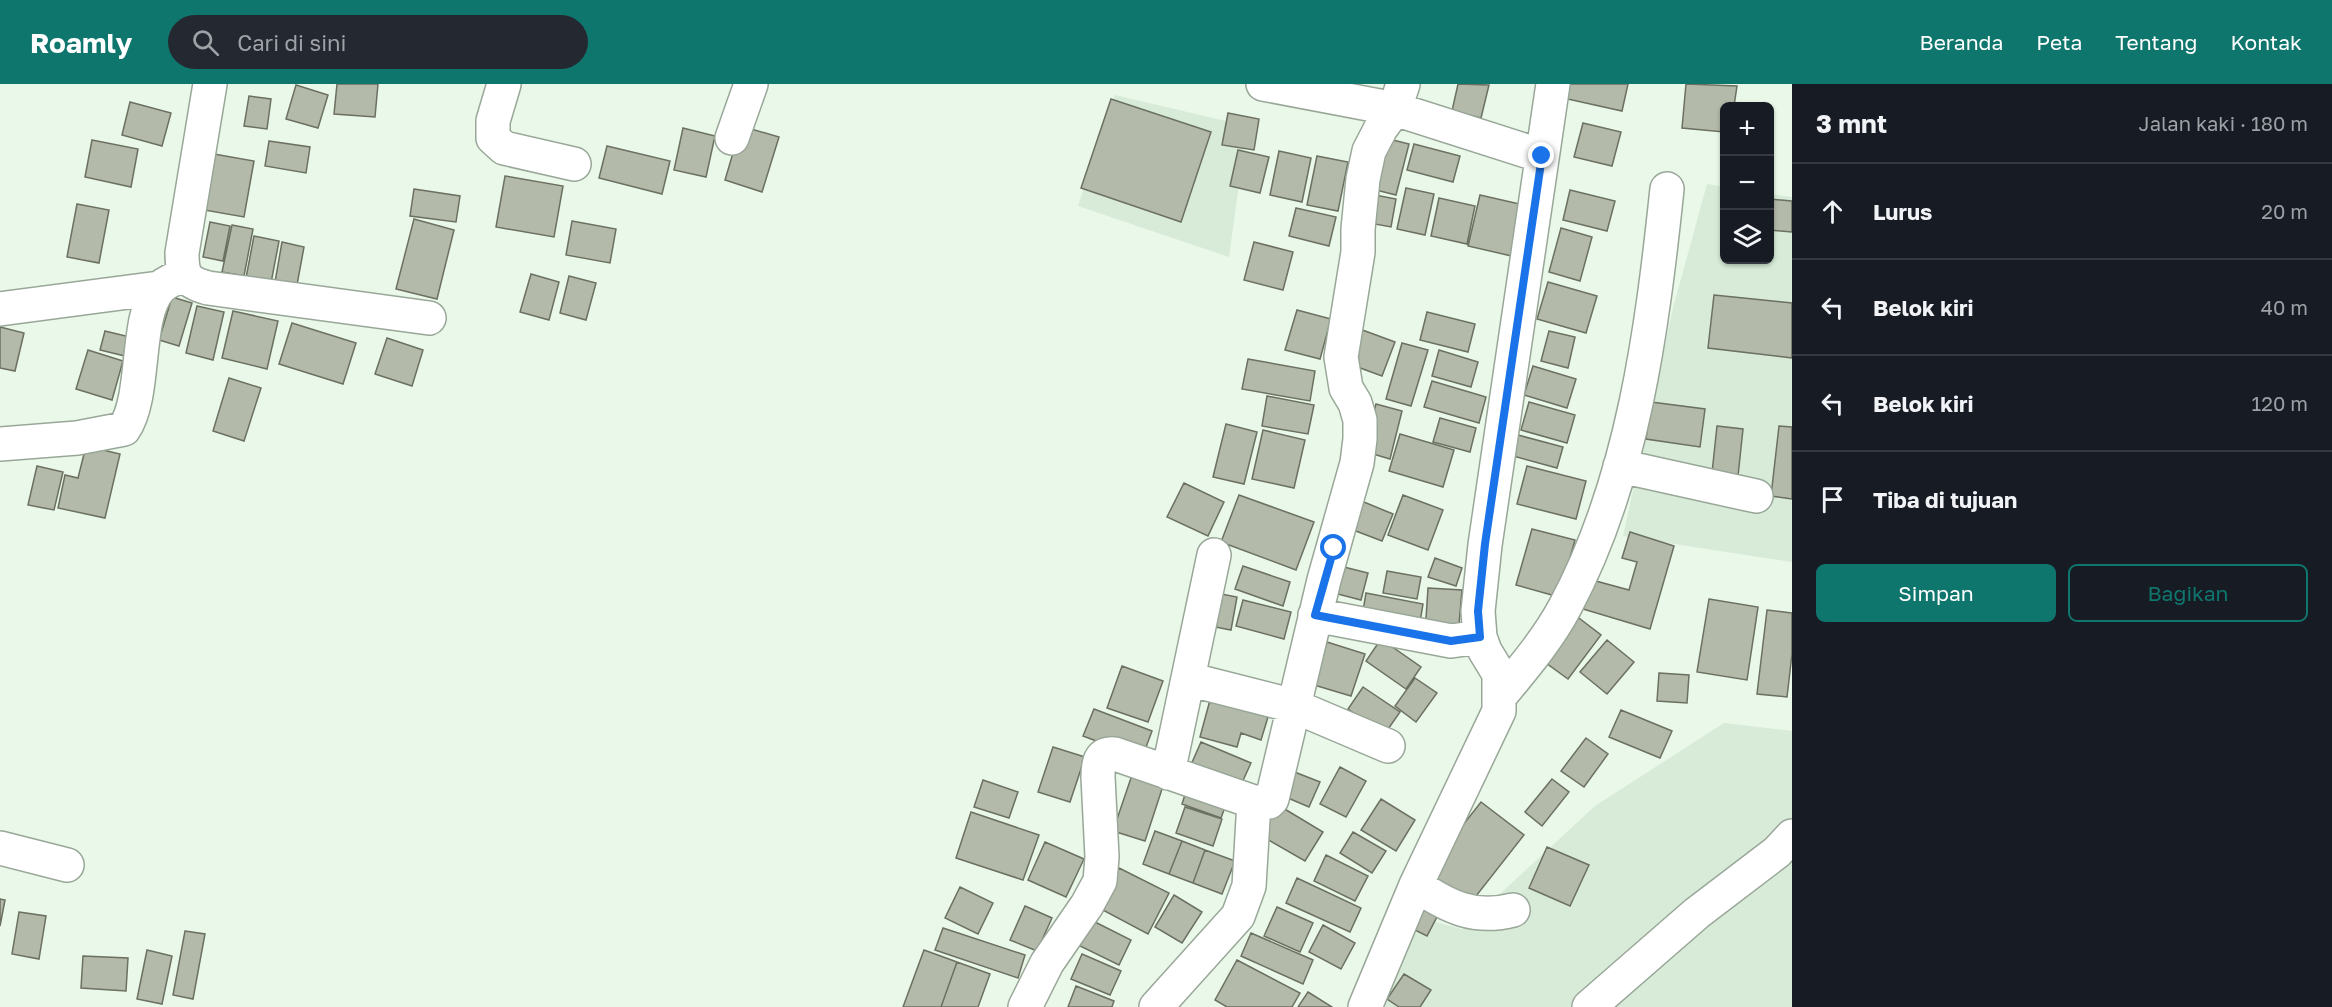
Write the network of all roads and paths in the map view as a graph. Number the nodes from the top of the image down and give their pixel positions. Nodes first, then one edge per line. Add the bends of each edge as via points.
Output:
1 (210, 84) edge
2 (504, 84) edge
3 (751, 84) edge
4 (1263, 84) edge
5 (1553, 84) edge
6 (1399, 97) edge
7 (732, 138) dead end
8 (1542, 156) junction
9 (574, 164) dead end
10 (1667, 189) dead end
11 (172, 282) junction
12 (0, 309) edge
13 (429, 318) dead end
14 (0, 444) edge
15 (1620, 466) junction
16 (1756, 496) dead end
17 (1214, 555) dead end
18 (1315, 615) junction
19 (1491, 665) junction
20 (1188, 679) junction
21 (1294, 706) junction
22 (1388, 746) dead end
23 (1168, 773) junction
24 (1254, 802) junction
25 (0, 848) edge
26 (1787, 850) edge
27 (67, 865) dead end
28 (1416, 885) junction
29 (1514, 910) dead end
30 (1025, 1007) edge
31 (1156, 1007) edge
32 (1365, 1007) edge
33 (1589, 1007) edge

1 - 11 street via 182,267
2 - 9 street via 493,122 493,138 504,148
3 - 7 street
4 - 6 street
5 - 8 street
6 - 8 street
6 - 18 street via 1369,151 1363,179 1358,252 1341,357 1346,388 1356,403 1360,420 1360,440
8 - 19 street via 1478,611
10 - 15 street via 1648,342
11 - 12 street
11 - 13 street
11 - 14 street via 148,311 132,413 124,429 77,438
15 - 16 street
15 - 19 street via 1599,536 1564,608 1534,656
17 - 20 street
18 - 19 street via 1451,641
18 - 21 street
19 - 28 street via 1499,711
20 - 21 street
20 - 23 street
21 - 22 street
21 - 24 street via 1272,799
23 - 24 street
23 - 30 street via 1110,753 1100,760 1100,881 1047,963
24 - 31 street via 1249,886 1238,916
25 - 27 street
26 - 33 street via 1697,914
28 - 29 street via 1463,911 1497,914
28 - 32 street

